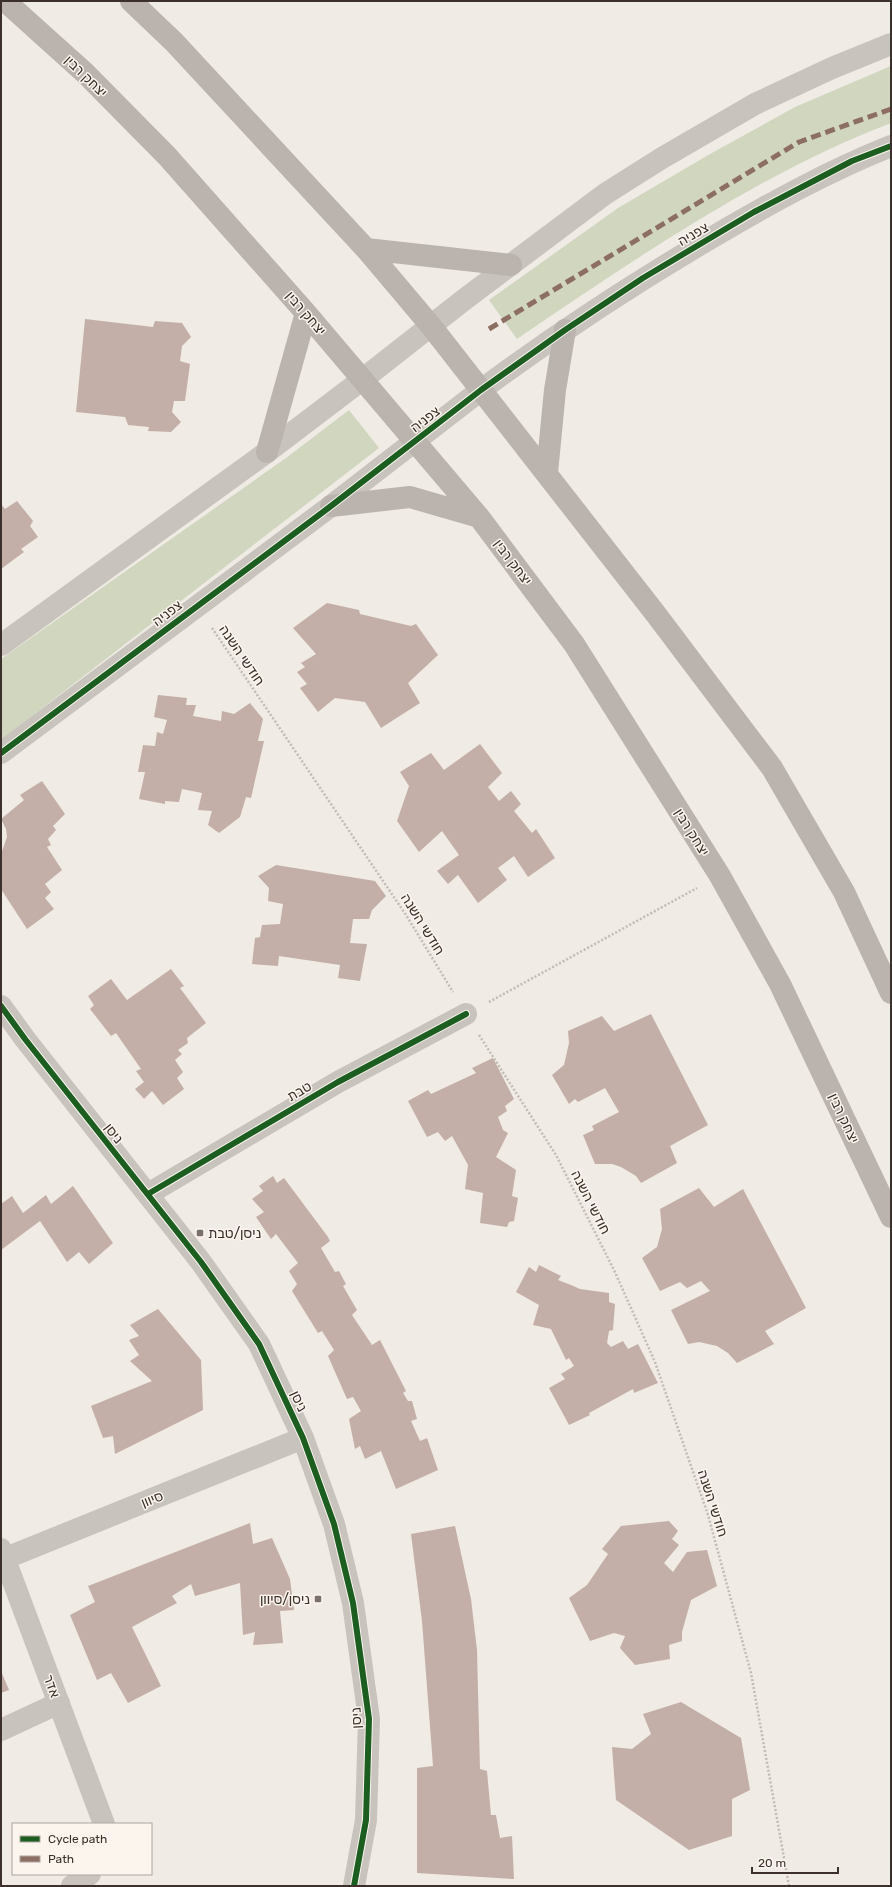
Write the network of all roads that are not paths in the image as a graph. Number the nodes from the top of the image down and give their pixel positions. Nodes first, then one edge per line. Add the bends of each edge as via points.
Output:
1 (5, 1) edge
2 (131, 1) edge
3 (891, 44) edge
4 (891, 146) edge
5 (366, 249) junction
6 (511, 264) junction
7 (306, 313) junction
8 (431, 326) junction
9 (565, 330) junction
10 (363, 380) junction
11 (481, 390) junction
12 (416, 442) junction
13 (267, 452) junction
14 (547, 473) junction
15 (331, 506) junction
16 (479, 517) junction
17 (1, 645) edge
18 (1, 753) edge
19 (891, 993) edge
20 (1, 1006) edge
21 (466, 1014) road end
22 (148, 1194) junction
23 (891, 1217) edge
24 (303, 1438) junction
25 (2, 1556) edge
26 (59, 1703) junction
27 (1, 1730) edge
28 (104, 1823) edge
29 (89, 1875) edge
30 (72, 1886) edge
31 (354, 1886) edge

1 - 7 main road, יצחק רבין via 85,73 167,156
2 - 5 main road via 174,42
3 - 6 street via 755,104 605,194
4 - 9 street, צפניה via 852,161 754,212 643,278
5 - 6 main road
5 - 8 main road
6 - 8 street
7 - 10 main road, יצחק רבין
7 - 13 main road
8 - 10 street
8 - 11 main road
9 - 11 street, צפניה
9 - 14 main road via 555,390
10 - 12 main road, יצחק רבין
10 - 13 street
11 - 12 street, צפניה
11 - 14 main road
12 - 15 street, צפניה
12 - 16 main road, יצחק רבין
13 - 17 street
14 - 19 main road via 772,768 844,892
15 - 16 main road via 410,497
15 - 18 street, צפניה
16 - 23 main road, יצחק רבין via 574,644 720,876 780,984
20 - 22 street, ניסן
21 - 22 street, טבת via 338,1082
22 - 24 street, ניסן via 201,1262 259,1344
24 - 25 street, סיוון
24 - 31 street, ניסן via 334,1524 351,1596 369,1719 366,1820
25 - 26 street, אדר
26 - 27 street
26 - 28 street, אדר
29 - 30 street

